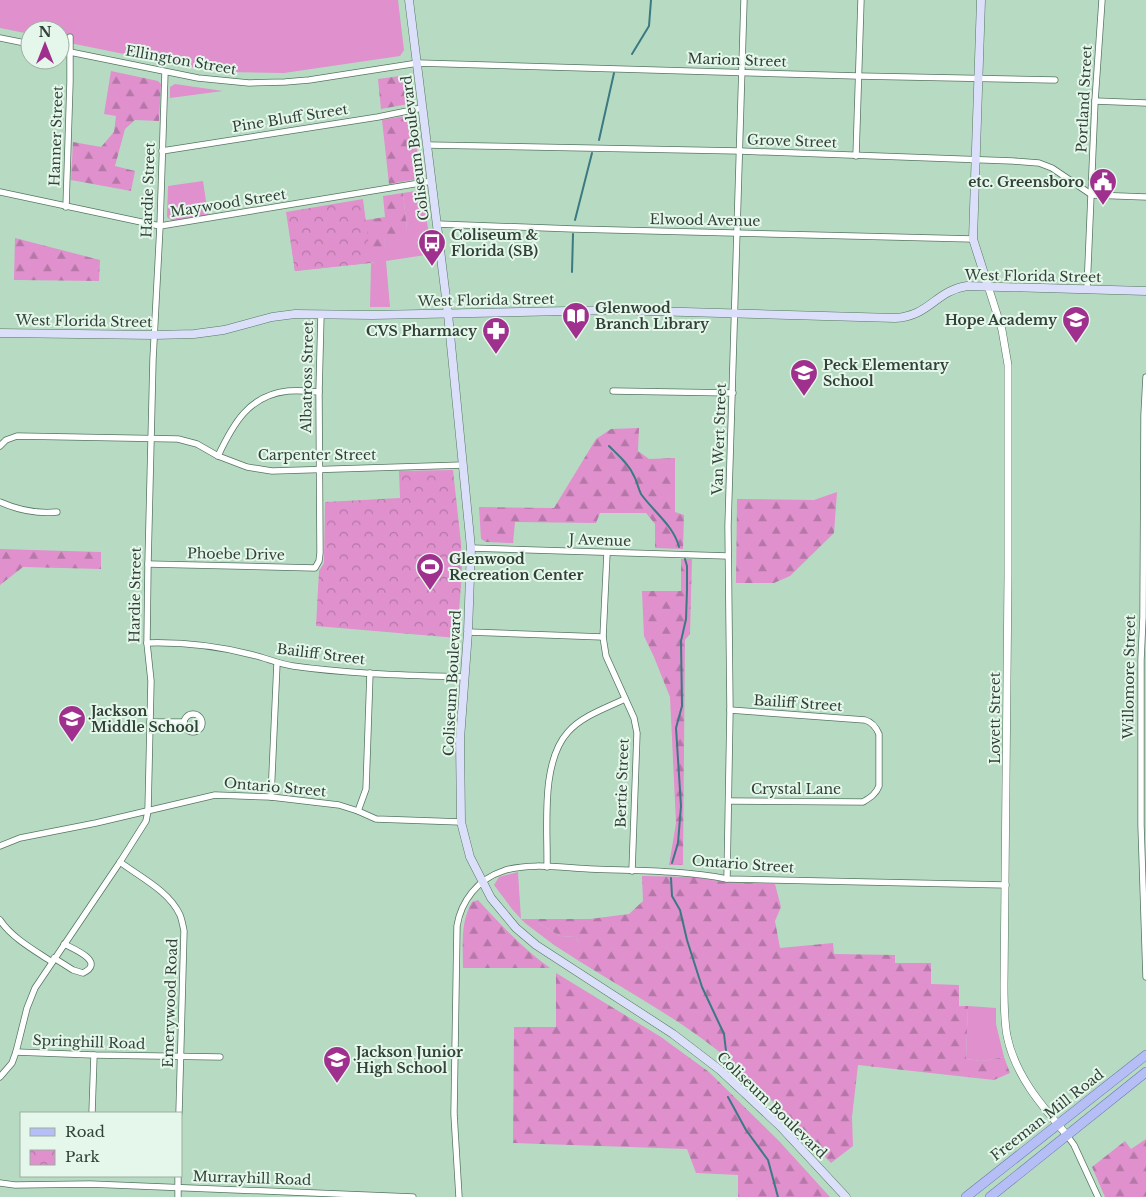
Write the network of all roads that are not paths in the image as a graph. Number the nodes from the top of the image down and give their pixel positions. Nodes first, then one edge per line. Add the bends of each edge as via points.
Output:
1 (409, 0) edge
2 (744, 0) edge
3 (861, 0) edge
4 (981, 0) edge
5 (1102, 0) edge
6 (0, 38) edge
7 (20, 42) edge
8 (70, 52) edge
9 (418, 63) junction
10 (70, 70) edge
11 (165, 72) junction
12 (740, 72) junction
13 (858, 76) junction
14 (979, 78) junction
15 (1055, 80) dead end
16 (1095, 101) junction
17 (1146, 103) edge
18 (422, 108) junction
19 (427, 144) junction
20 (162, 151) junction
21 (740, 151) junction
22 (856, 156) junction
23 (975, 159) junction
24 (432, 181) junction
25 (0, 192) edge
26 (1092, 195) junction
27 (1146, 197) edge
28 (66, 207) junction
29 (437, 224) junction
30 (160, 226) junction
31 (736, 233) junction
32 (973, 239) junction
33 (988, 286) junction
34 (1087, 289) junction
35 (1146, 291) edge
36 (321, 314) junction
37 (448, 314) junction
38 (736, 314) junction
39 (0, 333) edge
40 (154, 335) junction
41 (1146, 376) edge
42 (613, 390) dead end
43 (319, 392) junction
44 (733, 393) junction
45 (151, 438) junction
46 (0, 446) edge
47 (218, 456) junction
48 (463, 465) junction
49 (319, 469) junction
50 (0, 502) edge
51 (56, 512) dead end
52 (471, 548) junction
53 (607, 553) junction
54 (728, 556) junction
55 (319, 561) joint
56 (148, 564) junction
57 (1144, 617) edge
58 (468, 632) junction
59 (603, 637) junction
60 (147, 642) junction
61 (277, 663) junction
62 (370, 673) junction
63 (464, 677) junction
64 (625, 699) junction
65 (730, 710) junction
66 (150, 722) junction
67 (184, 722) dead end
68 (271, 797) junction
69 (729, 801) junction
70 (863, 802) joint
71 (148, 811) junction
72 (358, 811) junction
73 (461, 822) junction
74 (0, 846) edge
75 (120, 862) junction
76 (547, 867) junction
77 (632, 871) junction
78 (727, 879) junction
79 (482, 884) junction
80 (1006, 885) junction
81 (1, 924) edge
82 (64, 944) junction
83 (53, 960) junction
84 (1146, 977) edge
85 (16, 1052) junction
86 (1146, 1055) edge
87 (94, 1056) junction
88 (181, 1056) junction
89 (220, 1058) dead end
90 (1146, 1072) edge
91 (0, 1077) edge
92 (92, 1112) edge
93 (179, 1112) edge
94 (1058, 1125) junction
95 (1066, 1134) junction
96 (91, 1177) edge
97 (178, 1177) edge
98 (0, 1183) edge
99 (90, 1184) junction
100 (178, 1187) junction
101 (178, 1197) edge
102 (413, 1197) edge
103 (459, 1197) edge
104 (846, 1197) edge
105 (966, 1197) edge
106 (991, 1197) edge
107 (1098, 1197) edge

1 - 9 main road, Coliseum Boulevard
2 - 12 street, Van Wert Street
3 - 13 street
4 - 14 main road
5 - 16 street, Portland Street
6 - 7 street
8 - 11 street, Ellington Street
9 - 11 street, Ellington Street via 285,82 232,82
9 - 12 street, Marion Street
9 - 18 main road, Coliseum Boulevard
10 - 28 street, Hanner Street
11 - 20 street, Hardie Street
12 - 13 street, Marion Street
12 - 21 street, Van Wert Street
13 - 14 street, Marion Street
13 - 22 street
14 - 15 street, Marion Street
14 - 23 main road
16 - 17 street
16 - 26 street, Portland Street
18 - 19 main road, Coliseum Boulevard
18 - 20 street, Pine Bluff Street
19 - 21 street, Grove Street
19 - 24 main road, Coliseum Boulevard
20 - 30 street, Hardie Street
21 - 22 street, Grove Street
21 - 31 street, Van Wert Street
22 - 23 street, Grove Street
23 - 26 street, Grove Street via 1039,163
23 - 32 main road
24 - 29 main road, Coliseum Boulevard
24 - 30 street, Maywood Street
25 - 28 street, Maywood Street
26 - 27 street
26 - 34 street, Portland Street
28 - 30 street, Maywood Street
29 - 31 street, Elwood Avenue
29 - 37 main road, Coliseum Boulevard
30 - 40 street, Hardie Street
31 - 32 street, Elwood Avenue
31 - 38 street, Van Wert Street
32 - 33 main road
33 - 34 main road, West Florida Street
33 - 38 main road, West Florida Street via 967,286 949,291 920,313 901,318
33 - 80 street, Lovett Street via 1002,330 1008,365
34 - 35 main road, West Florida Street
36 - 37 main road, West Florida Street
36 - 40 main road, West Florida Street via 272,317 205,333
36 - 43 street, Albatross Street
37 - 38 main road, West Florida Street via 615,310
37 - 48 main road, Coliseum Boulevard
38 - 44 street, Van Wert Street
39 - 40 main road, West Florida Street
40 - 45 street, Hardie Street
41 - 57 street, Willomore Street
42 - 44 street
43 - 47 street via 288,391 261,400 244,412
43 - 49 street, Albatross Street
44 - 54 street, Van Wert Street
45 - 46 street, Carpenter Street via 17,436
45 - 47 street, Carpenter Street via 178,439 197,444
45 - 56 street, Hardie Street
47 - 49 street, Carpenter Street via 247,467
48 - 49 street, Carpenter Street
48 - 52 main road, Coliseum Boulevard
49 - 55 street, Albatross Street
50 - 51 street via 25,511
52 - 53 street, J Avenue
52 - 58 main road, Coliseum Boulevard
53 - 54 street, J Avenue
53 - 59 street, Bertie Street
54 - 65 street, Van Wert Street
55 - 56 street, Phoebe Drive via 315,568
56 - 60 street, Hardie Street
57 - 84 street, Willomore Street via 1140,660
58 - 59 street
58 - 63 main road, Coliseum Boulevard
59 - 64 street, Bertie Street via 606,656
60 - 61 street, Bailiff Street via 197,644
60 - 66 street, Hardie Street
61 - 62 street, Bailiff Street
61 - 68 street
62 - 63 street, Bailiff Street
62 - 72 street via 366,790
63 - 73 main road, Coliseum Boulevard via 460,739
64 - 76 street via 578,722 567,732 552,761 548,781
64 - 77 street, Bertie Street via 637,733
65 - 69 street, Van Wert Street
65 - 70 street, Bailiff Street via 865,720 874,725 880,734 879,786
66 - 67 street
66 - 71 street, Hardie Street
68 - 71 street, Ontario Street via 215,795
68 - 72 street, Ontario Street via 339,805
69 - 70 street, Crystal Lane
69 - 78 street, Van Wert Street
71 - 74 street, Ontario Street via 20,838
71 - 75 street, Hardie Street via 146,821
72 - 73 street, Ontario Street via 376,819
73 - 79 main road, Coliseum Boulevard via 470,857
75 - 82 street, Hardie Street
75 - 88 street, Emerywood Road via 158,890 180,915 184,931
76 - 77 street, Ontario Street
76 - 79 street, Ontario Street via 512,868
77 - 78 street, Ontario Street via 689,873
78 - 80 street, Ontario Street
79 - 103 street, Ontario Street via 465,902 457,926 454,1114
79 - 104 main road, Coliseum Boulevard via 500,911 536,945 673,1034 720,1070 780,1126
80 - 94 street, Lovett Street via 1004,996 1007,1037 1023,1078
81 - 83 street via 26,945
82 - 83 street, Hardie Street
82 - 83 street via 88,957 91,966 88,971 78,972
83 - 85 street, Hardie Street via 35,988
85 - 87 street, Springhill Road
85 - 91 street, Hardie Street via 12,1063
86 - 94 main road, Freeman Mill Road
87 - 88 street, Springhill Road
87 - 92 street
88 - 89 street, Springhill Road
88 - 93 street, Emerywood Road
90 - 95 main road, Freeman Mill Road
94 - 95 street, Lovett Street
94 - 105 main road, Freeman Mill Road
95 - 106 main road, Freeman Mill Road
95 - 107 street
96 - 99 street
97 - 100 street
98 - 99 street, Murrayhill Road
99 - 100 street, Murrayhill Road
100 - 101 street
100 - 102 street, Murrayhill Road

